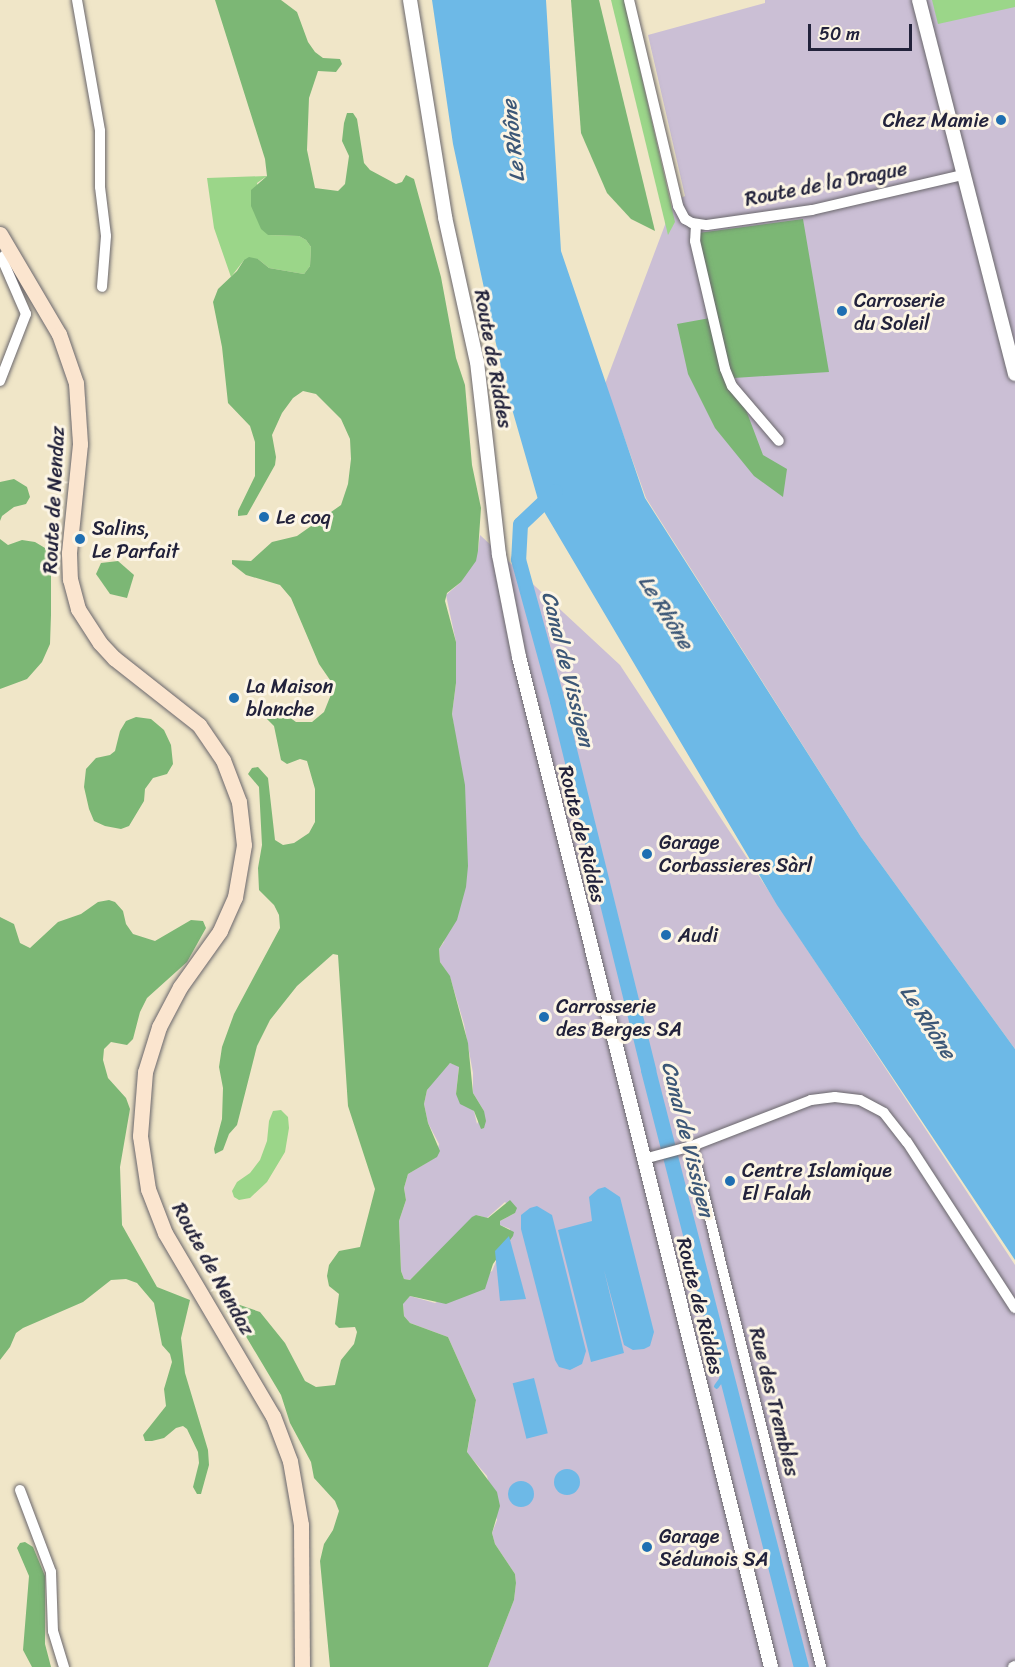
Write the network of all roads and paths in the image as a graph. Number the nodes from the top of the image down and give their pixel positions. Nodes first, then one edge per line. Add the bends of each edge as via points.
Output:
1 (77, 0) edge
2 (410, 0) edge
3 (629, 0) edge
4 (919, 0) edge
5 (963, 175) junction
6 (696, 224) junction
7 (0, 234) edge
8 (10, 251) junction
9 (102, 287) dead end
10 (1015, 375) edge
11 (0, 381) edge
12 (778, 441) dead end
13 (692, 1146) junction
14 (644, 1159) junction
15 (1015, 1308) edge
16 (20, 1490) dead end
17 (64, 1667) edge
18 (302, 1667) edge
19 (771, 1667) edge
20 (821, 1667) edge

1 - 9 street via 100,131 100,187 106,236
2 - 14 street, Route de Riddes via 445,217 475,352 509,608
3 - 6 street via 678,206 685,219
4 - 5 street
5 - 6 street, Route de la Drague via 812,210
5 - 10 street
6 - 12 street via 695,241 725,369 732,386
7 - 8 main road, Route de Nendaz
8 - 11 street via 3,261 26,314
8 - 18 main road, Route de Nendaz via 59,334 76,383 80,444 69,553 70,579 78,609 114,658 199,725 223,760 239,802 244,845 235,897 220,931 180,987 159,1027 145,1072 140,1136 148,1189 161,1224 273,1416 290,1461 302,1535
13 - 14 street
13 - 15 street via 811,1100 860,1100 884,1113 907,1142
13 - 20 street, Rue des Trembles
14 - 19 street, Route de Riddes
16 - 17 street via 51,1572 53,1631

